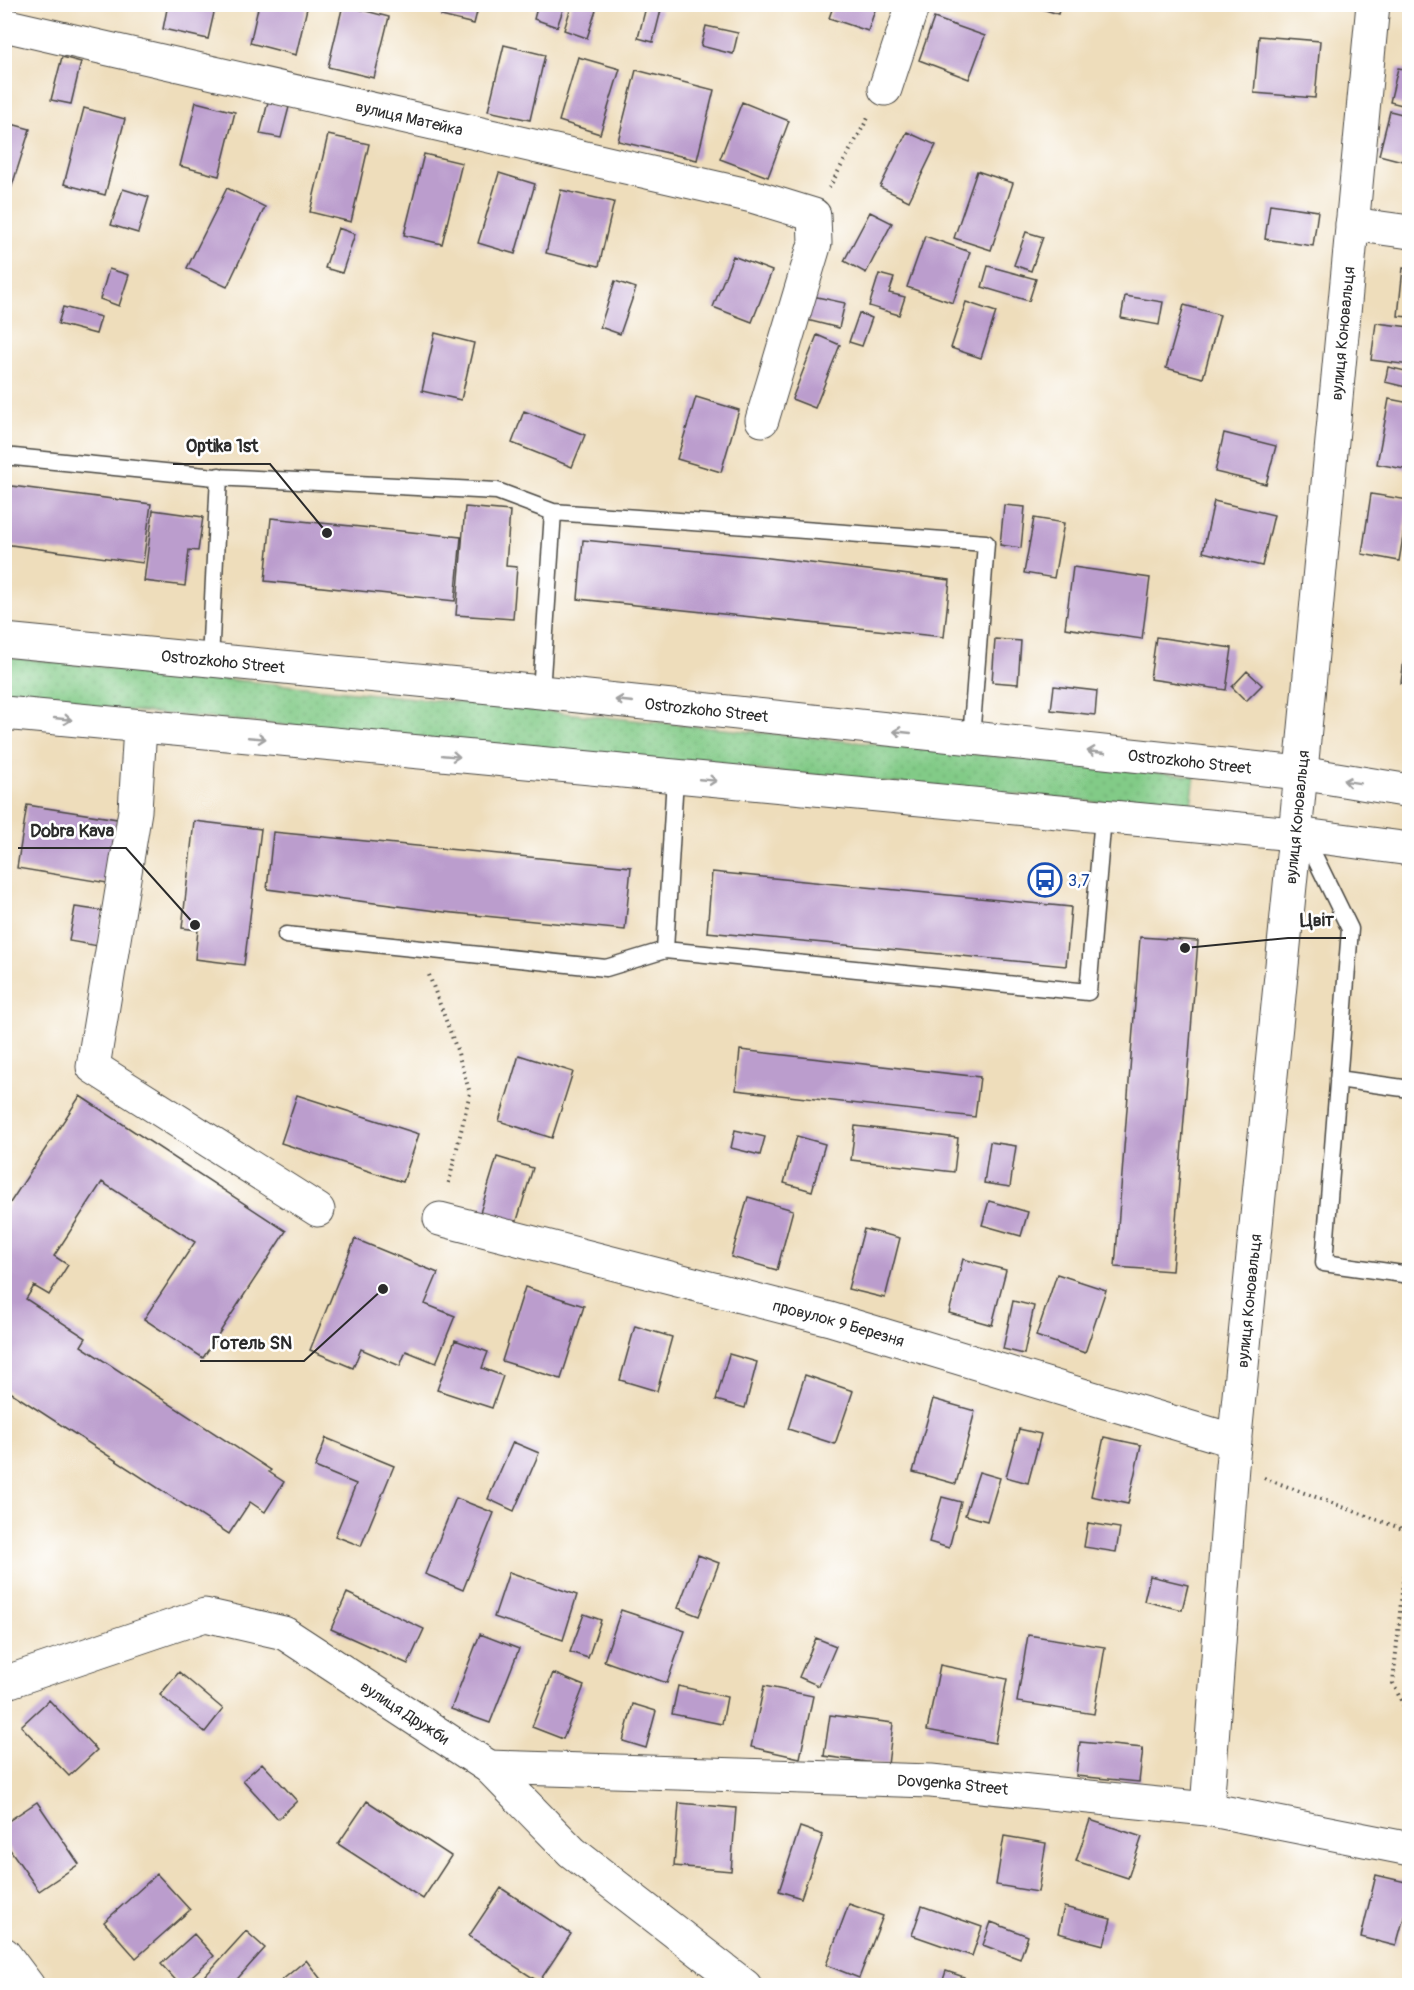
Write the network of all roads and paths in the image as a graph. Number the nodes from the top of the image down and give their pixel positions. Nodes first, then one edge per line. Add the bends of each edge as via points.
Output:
1 (913, 4) edge
2 (1373, 4) edge
3 (4, 25) edge
4 (885, 89) joint
5 (814, 215) junction
6 (1352, 224) junction
7 (1410, 232) edge
8 (762, 420) dead end
9 (4, 456) edge
10 (219, 476) junction
11 (553, 512) junction
12 (4, 640) edge
13 (210, 661) junction
14 (541, 692) junction
15 (4, 712) edge
16 (140, 727) junction
17 (972, 740) junction
18 (1300, 773) junction
19 (675, 777) junction
20 (1410, 791) edge
21 (1103, 817) junction
22 (1300, 835) junction
23 (1410, 849) edge
24 (286, 935) dead end
25 (419, 949) junction
26 (665, 950) junction
27 (1338, 1079) junction
28 (1410, 1089) edge
29 (318, 1210) dead end
30 (440, 1219) joint
31 (1410, 1275) edge
32 (1233, 1454) junction
33 (4, 1683) edge
34 (1410, 1717) edge
35 (489, 1767) junction
36 (1207, 1809) junction
37 (1410, 1849) edge
38 (4, 1954) edge
39 (28, 1986) edge
40 (745, 1986) edge

1 - 4 street
2 - 6 street, вулиця Коновальця
3 - 5 street, вулиця Матейка via 752,196
4 - 5 path
5 - 8 street via 814,243
6 - 7 street
6 - 18 street, вулиця Коновальця
9 - 10 lane
10 - 11 lane via 497,491
10 - 13 lane
11 - 14 lane
11 - 17 lane via 986,543
12 - 13 street, Ostrozkoho Street
13 - 14 street, Ostrozkoho Street
17 -> 14 street, Ostrozkoho Street
15 -> 16 street
16 -> 19 street
16 - 29 street via 135,811 93,1067
18 -> 17 street, Ostrozkoho Street
20 -> 18 street, Ostrozkoho Street
18 - 22 street, вулиця Коновальця
19 -> 21 street
19 - 26 lane
21 - 22 street
21 - 26 lane via 1088,992
22 - 23 street
22 - 27 lane via 1350,929
22 - 32 street, вулиця Коновальця
24 - 25 lane
25 - 26 lane via 606,968
25 - 30 path via 470,1093
27 - 28 lane
27 - 31 lane via 1324,1263
30 - 32 street, провулок 9 Березня via 830,1319
32 - 34 path via 1408,1532 1393,1683
32 - 36 street, вулиця Коновальця
33 - 35 street, вулиця Дружби via 205,1615 284,1633
35 - 36 street, Dovgenka Street via 931,1781
35 - 40 street, вулиця Дружби via 572,1852
36 - 37 street, Dovgenka Street
38 - 39 street

